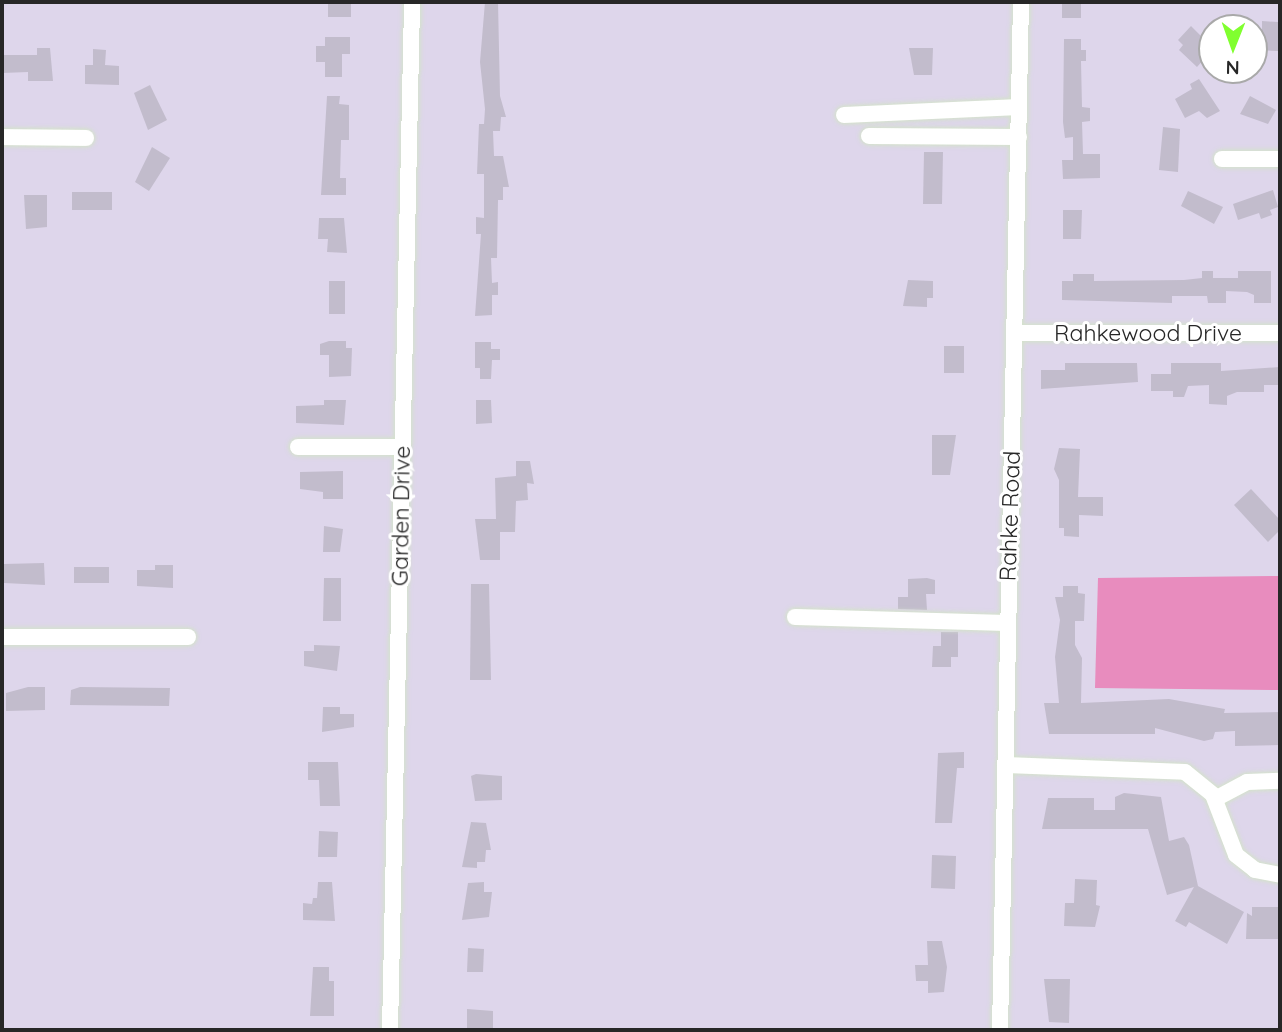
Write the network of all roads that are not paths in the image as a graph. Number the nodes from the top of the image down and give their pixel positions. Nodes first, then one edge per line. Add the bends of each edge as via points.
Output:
1 (412, 2) edge
2 (1021, 2) edge
3 (1019, 107) junction
4 (844, 115) dead end
5 (869, 136) dead end
6 (2, 137) edge
7 (1019, 137) junction
8 (86, 138) dead end
9 (1222, 159) dead end
10 (1280, 159) edge
11 (1015, 333) junction
12 (1280, 333) edge
13 (298, 447) dead end
14 (402, 447) junction
15 (795, 617) dead end
16 (1007, 623) junction
17 (2, 637) edge
18 (188, 638) dead end
19 (1006, 765) junction
20 (1280, 781) edge
21 (1215, 799) junction
22 (1280, 876) edge
23 (390, 1030) edge
24 (1000, 1030) edge

1 - 14 street, Garden Drive
2 - 3 street, Rahke Road
3 - 4 street
3 - 7 street, Rahke Road
5 - 7 street
6 - 8 street
7 - 11 street, Rahke Road
9 - 10 street
11 - 12 street, Rahkewood Drive
11 - 16 street, Rahke Road
13 - 14 street
14 - 23 street, Garden Drive
15 - 16 street
16 - 19 street, Rahke Road
17 - 18 street
19 - 21 street via 1171,769 1196,778
19 - 24 street, Rahke Road
20 - 21 street via 1247,782
21 - 22 street via 1236,855 1255,870

